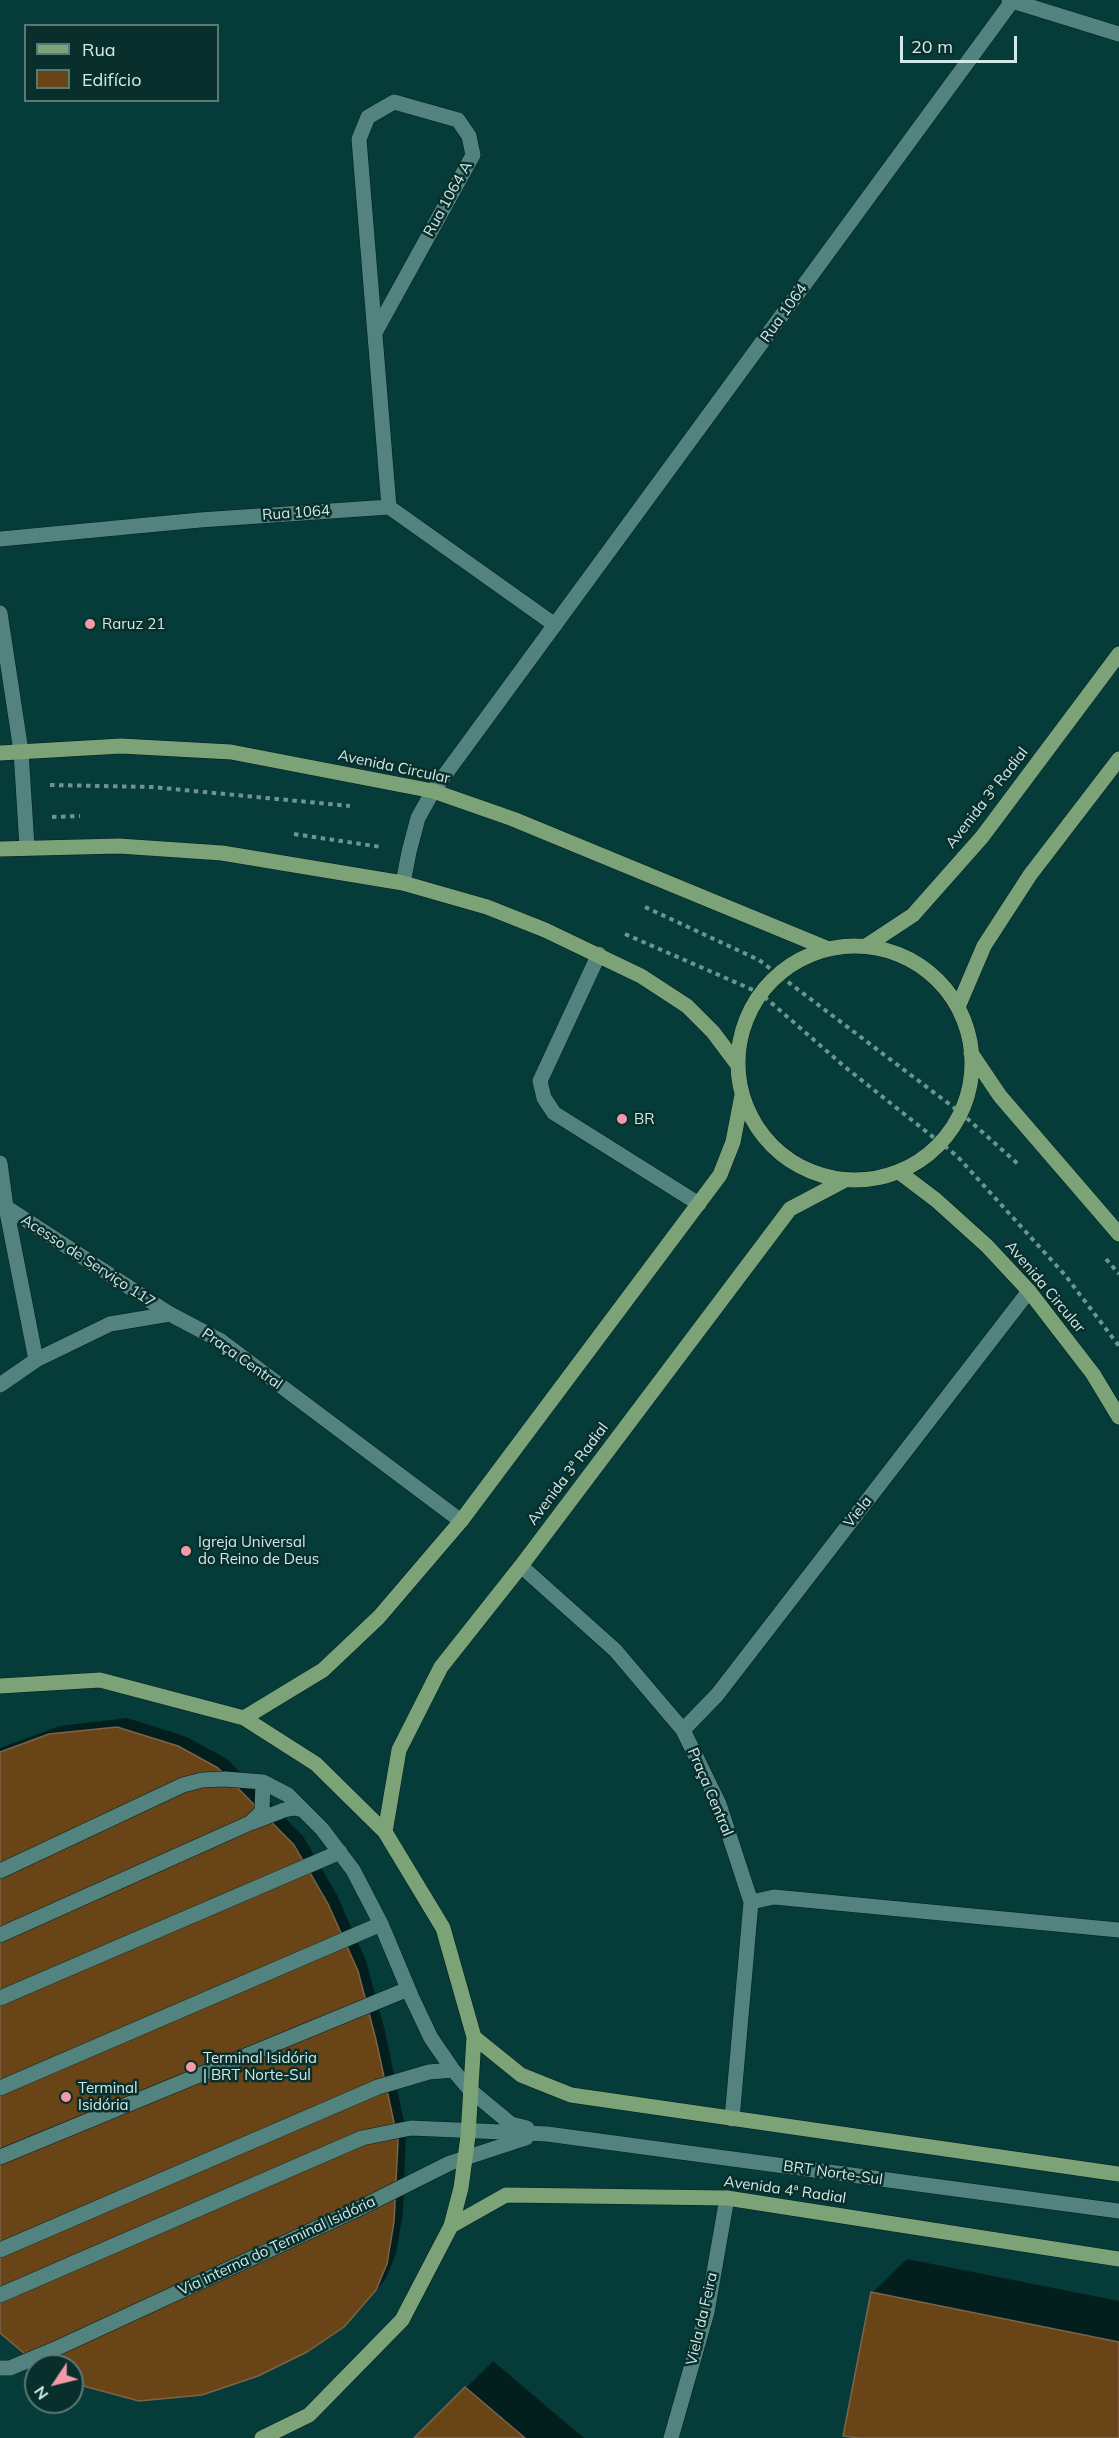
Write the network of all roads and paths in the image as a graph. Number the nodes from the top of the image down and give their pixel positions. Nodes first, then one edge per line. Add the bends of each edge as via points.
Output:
1 (1011, 0) edge
2 (1119, 34) edge
3 (376, 331) junction
4 (389, 507) junction
5 (0, 539) edge
6 (0, 613) edge
7 (555, 625) junction
8 (1119, 654) edge
9 (21, 751) junction
10 (0, 753) edge
11 (1119, 759) edge
12 (433, 791) junction
13 (27, 847) junction
14 (0, 849) edge
15 (404, 883) junction
16 (866, 946) junction
17 (826, 948) junction
18 (598, 954) junction
19 (958, 1007) junction
20 (971, 1053) junction
21 (737, 1064) junction
22 (742, 1095) junction
23 (0, 1163) edge
24 (899, 1172) junction
25 (845, 1180) junction
26 (699, 1204) junction
27 (6, 1207) junction
28 (1119, 1234) edge
29 (1029, 1291) junction
30 (170, 1314) junction
31 (36, 1360) junction
32 (0, 1385) edge
33 (1119, 1417) edge
34 (461, 1521) junction
35 (521, 1566) junction
36 (0, 1686) edge
37 (244, 1718) junction
38 (684, 1730) junction
39 (263, 1782) junction
40 (303, 1810) junction
41 (250, 1823) junction
42 (385, 1832) junction
43 (340, 1852) junction
44 (0, 1871) edge
45 (751, 1902) junction
46 (381, 1924) junction
47 (1119, 1930) edge
48 (0, 1935) edge
49 (408, 1989) junction
50 (0, 1998) edge
51 (474, 2037) junction
52 (453, 2070) junction
53 (0, 2088) edge
54 (470, 2090) junction
55 (732, 2119) junction
56 (468, 2130) junction
57 (547, 2134) junction
58 (0, 2157) edge
59 (466, 2157) junction
60 (1119, 2175) edge
61 (727, 2198) junction
62 (1119, 2211) edge
63 (451, 2226) junction
64 (0, 2250) edge
65 (1119, 2259) edge
66 (0, 2295) edge
67 (3, 2367) edge
68 (261, 2438) edge
69 (671, 2438) edge

1 - 2 street
1 - 7 street, Rua 1064
3 - 3 street, Rua 1064 A via 359,139 368,117 394,102 458,120 469,136 473,155
3 - 4 street, Rua 1064 A
4 - 5 street, Rua 1064
4 - 7 street
6 - 9 street
7 - 12 street, Rua 1064
8 - 16 main road, Avenida 3ª Radial via 982,837 913,915
9 - 10 main road, Avenida Circular
9 - 12 main road, Avenida Circular via 121,746 231,752
9 - 13 street
11 - 19 main road via 1030,875 984,946
12 - 15 street, Rua 1064 via 418,818
12 - 17 main road, Avenida Circular via 524,823
13 - 14 main road
13 - 15 main road via 119,846 222,853
15 - 18 main road via 487,907
16 - 17 main road
16 - 19 main road via 903,956 934,977
17 - 21 main road via 793,963 760,993 741,1034
18 - 21 main road via 687,1006
18 - 26 street via 540,1081 544,1098 554,1113
19 - 20 main road
20 - 24 main road via 970,1084 952,1129 941,1144
20 - 28 main road via 1000,1096
21 - 22 main road
22 - 25 main road via 757,1128 780,1154 810,1172
22 - 26 main road via 733,1142 720,1175
23 - 27 street, Acesso de Serviço 117
24 - 25 main road
24 - 29 main road, Avenida Circular via 978,1238
25 - 35 main road, Avenida 3ª Radial via 790,1209
26 - 34 main road
27 - 30 street, Acesso de Serviço 117
27 - 31 street, Acesso de Serviço 117
29 - 33 main road, Avenida Circular via 1093,1374
29 - 38 street, Viela via 717,1695
30 - 31 street via 110,1324
30 - 34 street, Praça Central via 221,1341
31 - 32 street
34 - 37 main road via 379,1617 323,1670
35 - 38 street, Praça Central via 615,1650
35 - 42 main road, Avenida 3ª Radial via 441,1667 399,1750
36 - 37 main road via 100,1680
37 - 42 main road via 316,1764
38 - 45 street, Praça Central via 719,1804
39 - 40 street via 288,1795
39 - 41 street via 262,1812
39 - 44 street via 225,1779 183,1785
40 - 41 street via 284,1810
40 - 43 street
41 - 48 street
42 - 51 main road via 443,1928
43 - 46 street
43 - 50 street
45 - 47 street via 774,1896
45 - 55 street, Praça Central
46 - 49 street
46 - 53 street
49 - 52 street via 431,2038
49 - 58 street
51 - 54 main road
51 - 55 main road via 521,2075 571,2095
52 - 54 street
52 - 64 street via 429,2072 378,2087
54 - 56 main road
54 - 57 street via 511,2124
55 - 60 main road
56 - 57 street
56 - 59 main road
56 - 66 street via 411,2128 362,2138
57 - 59 street, Via interna do Terminal Isidória
57 - 62 street, BRT Norte-Sul
59 - 63 main road
59 - 67 street, Via interna do Terminal Isidória
61 - 63 main road, Avenida 4ª Radial via 506,2195
61 - 65 main road, Avenida 4ª Radial
61 - 69 street, Viela da Feira via 707,2312
63 - 68 main road via 402,2320 309,2415

